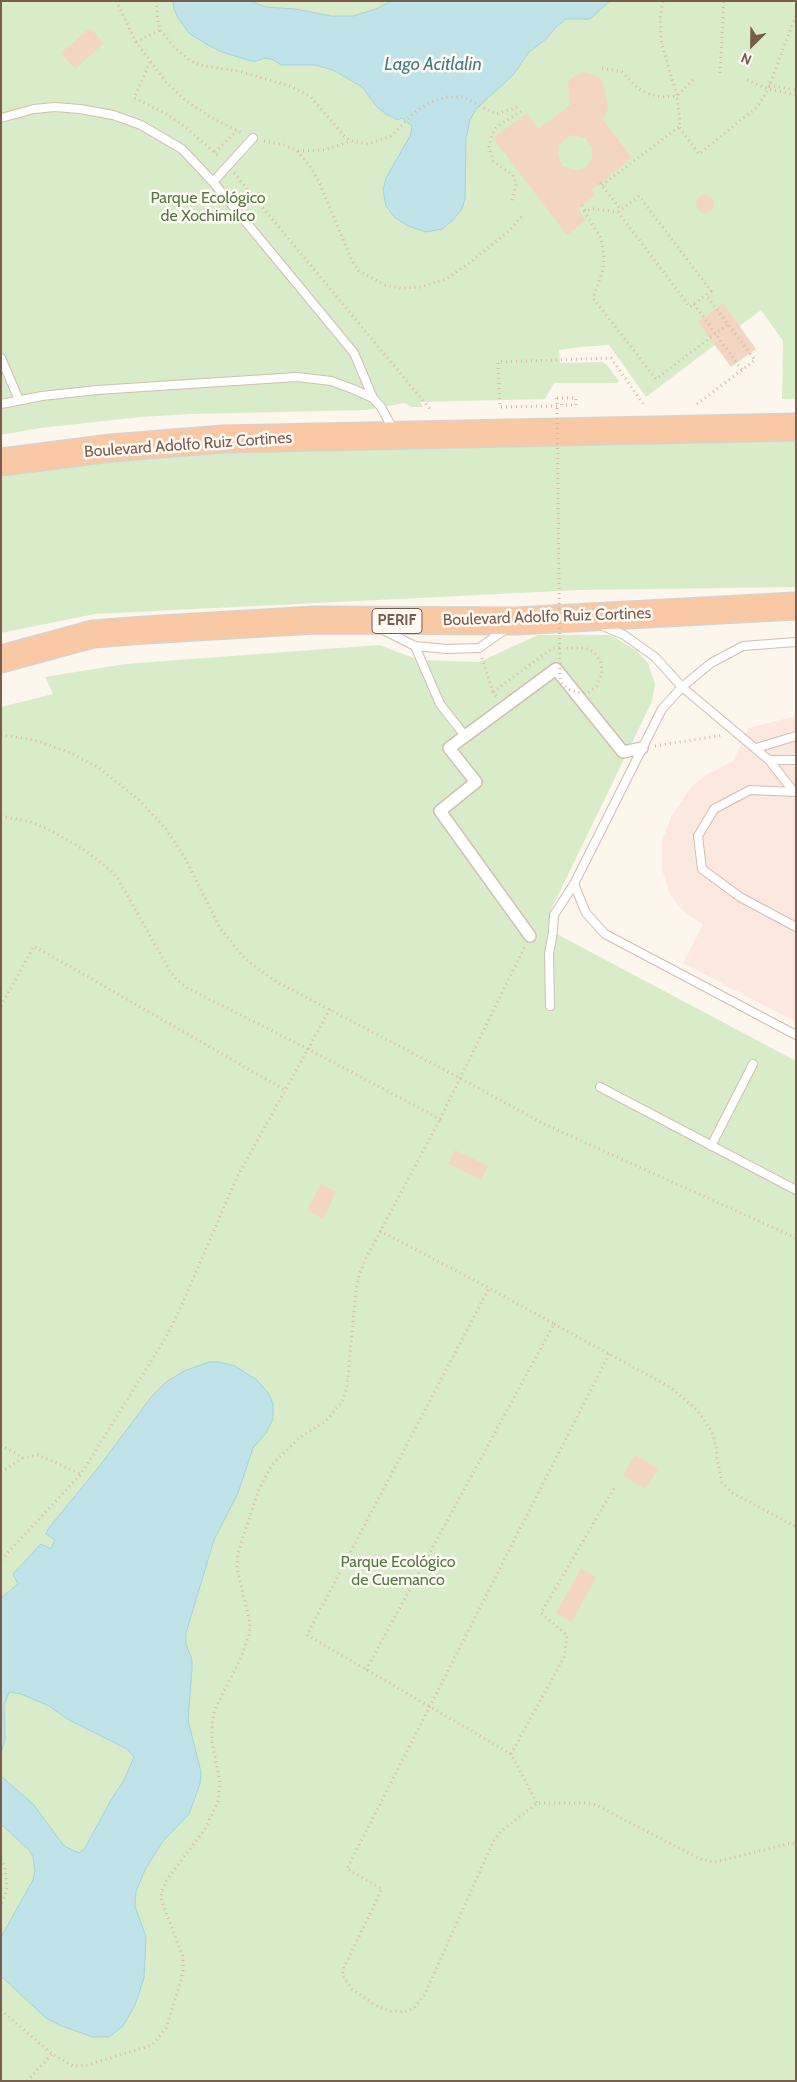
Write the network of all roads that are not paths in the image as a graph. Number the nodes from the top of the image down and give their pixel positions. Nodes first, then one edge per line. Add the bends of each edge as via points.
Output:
1 (1, 118) edge
2 (253, 138) road end
3 (213, 182) junction
4 (1, 358) edge
5 (374, 398) junction
6 (19, 400) junction
7 (1, 404) edge
8 (796, 427) edge
9 (396, 435) junction
10 (1, 462) edge
11 (796, 606) edge
12 (583, 617) junction
13 (516, 620) junction
14 (366, 621) junction
15 (796, 642) edge
16 (415, 646) junction
17 (1, 659) edge
18 (682, 687) junction
19 (465, 736) junction
20 (796, 736) edge
21 (642, 748) junction
22 (756, 748) junction
23 (769, 760) junction
24 (796, 760) edge
25 (795, 792) edge
26 (574, 884) junction
27 (796, 927) edge
28 (530, 936) road end
29 (550, 1006) dead end
30 (796, 1035) edge
31 (753, 1064) dead end
32 (600, 1087) dead end
33 (711, 1146) junction
34 (796, 1190) edge

1 - 3 lane via 34,109 55,108 113,114 141,125 182,149
2 - 3 lane
3 - 5 lane via 354,353
4 - 6 lane
5 - 6 lane via 331,381 297,377 97,390
5 - 9 lane
6 - 7 lane
8 - 9 highway, Boulevard Adolfo Ruiz Cortines
9 - 10 highway, Boulevard Adolfo Ruiz Cortines via 223,439 111,448
11 - 12 highway, Boulevard Adolfo Ruiz Cortines / PERIF
12 - 13 highway, Boulevard Adolfo Ruiz Cortines / PERIF
12 - 18 lane via 624,635 654,657
13 - 14 highway, Boulevard Adolfo Ruiz Cortines / PERIF
13 - 16 lane via 479,648
14 - 16 lane
14 - 17 highway, Boulevard Adolfo Ruiz Cortines / PERIF via 315,620 93,634
15 - 18 lane via 743,646 711,663
16 - 19 lane via 440,704
18 - 21 lane via 662,709
18 - 22 lane
19 - 21 street via 556,669 623,752
19 - 28 street via 449,748 476,782 440,811
20 - 22 lane
21 - 26 lane
22 - 23 lane
23 - 24 lane
23 - 25 lane
25 - 27 lane via 750,790 714,809 698,836 702,869 740,897
26 - 29 lane via 554,915 549,954
26 - 30 lane via 586,913 605,934
31 - 33 lane
32 - 33 lane
33 - 34 lane

